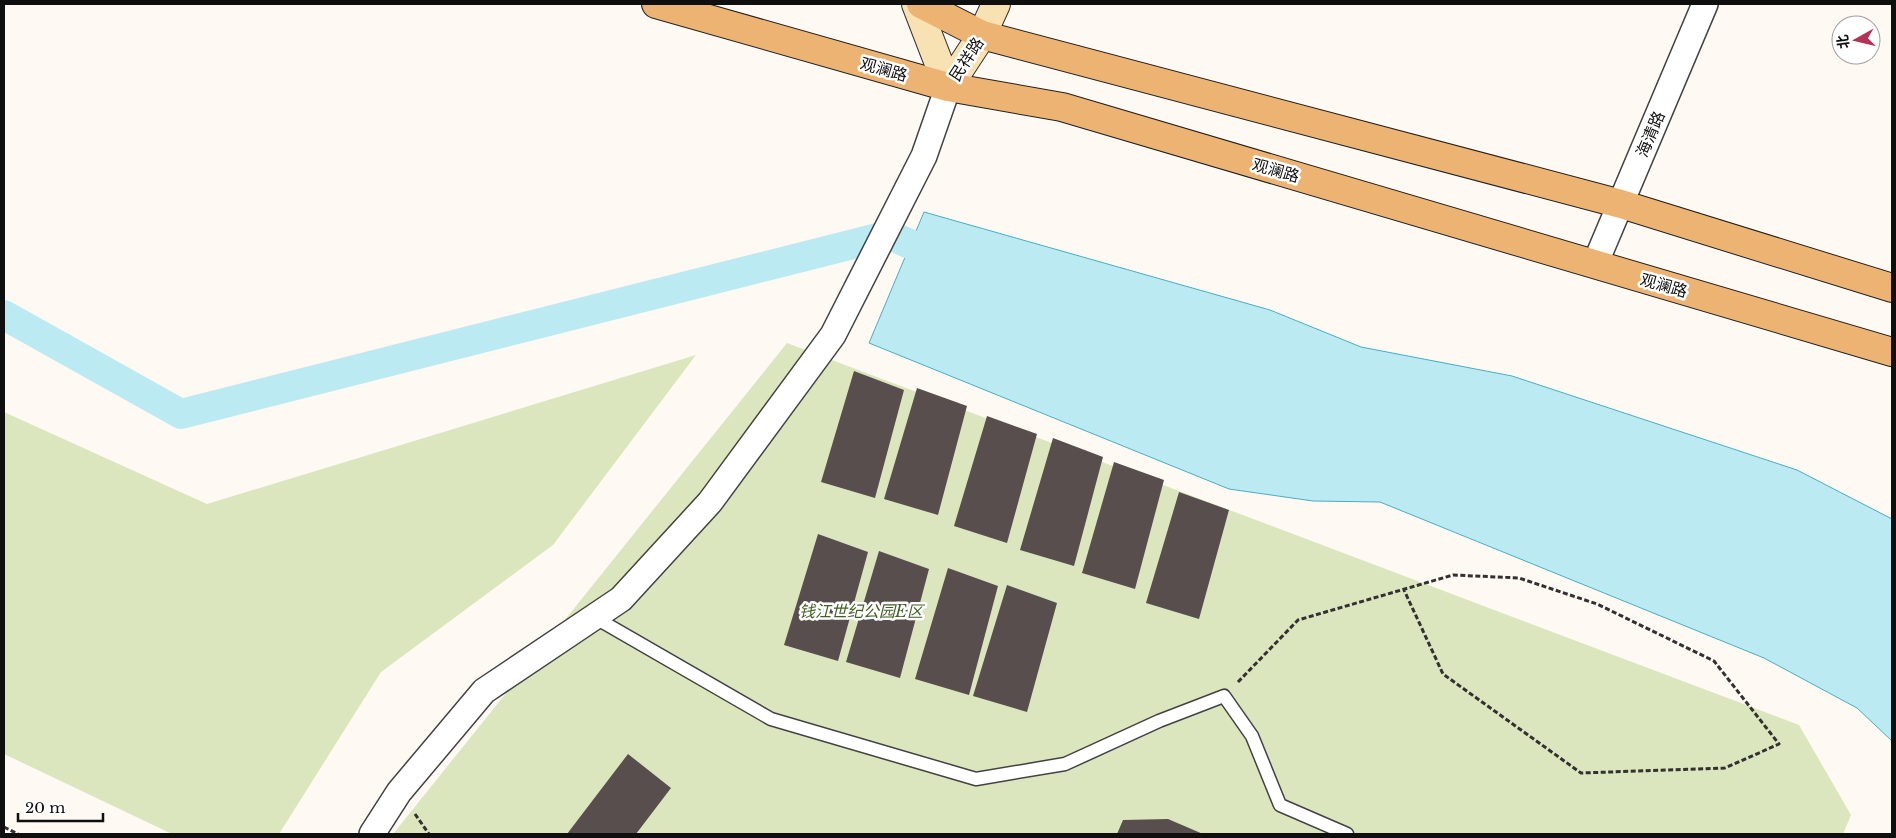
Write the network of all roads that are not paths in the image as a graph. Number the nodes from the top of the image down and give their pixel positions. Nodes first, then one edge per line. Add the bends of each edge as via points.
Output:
1 (656, 4) edge
2 (916, 4) edge
3 (920, 4) edge
4 (996, 4) edge
5 (1705, 4) edge
6 (982, 35) junction
7 (948, 87) junction
8 (1621, 204) junction
9 (1595, 264) junction
10 (1892, 288) edge
11 (1892, 352) edge
12 (594, 617) junction
13 (1326, 830) edge
14 (372, 834) edge
15 (1347, 834) edge

1 - 7 main road, 观澜路
2 - 7 main road, 民祥路
3 - 6 main road
4 - 6 main road, 民祥路
5 - 8 street, 海清路
6 - 7 main road, 民祥路
6 - 8 main road
7 - 9 main road, 观澜路 via 1062,107
7 - 12 street via 924,156 833,335 710,502 621,600
8 - 9 street, 海清路
8 - 10 main road
9 - 11 main road, 观澜路
12 - 13 lane via 771,719 976,779 1065,764 1159,721 1224,696 1252,736 1280,805
12 - 14 street via 484,691 399,792
13 - 15 lane

